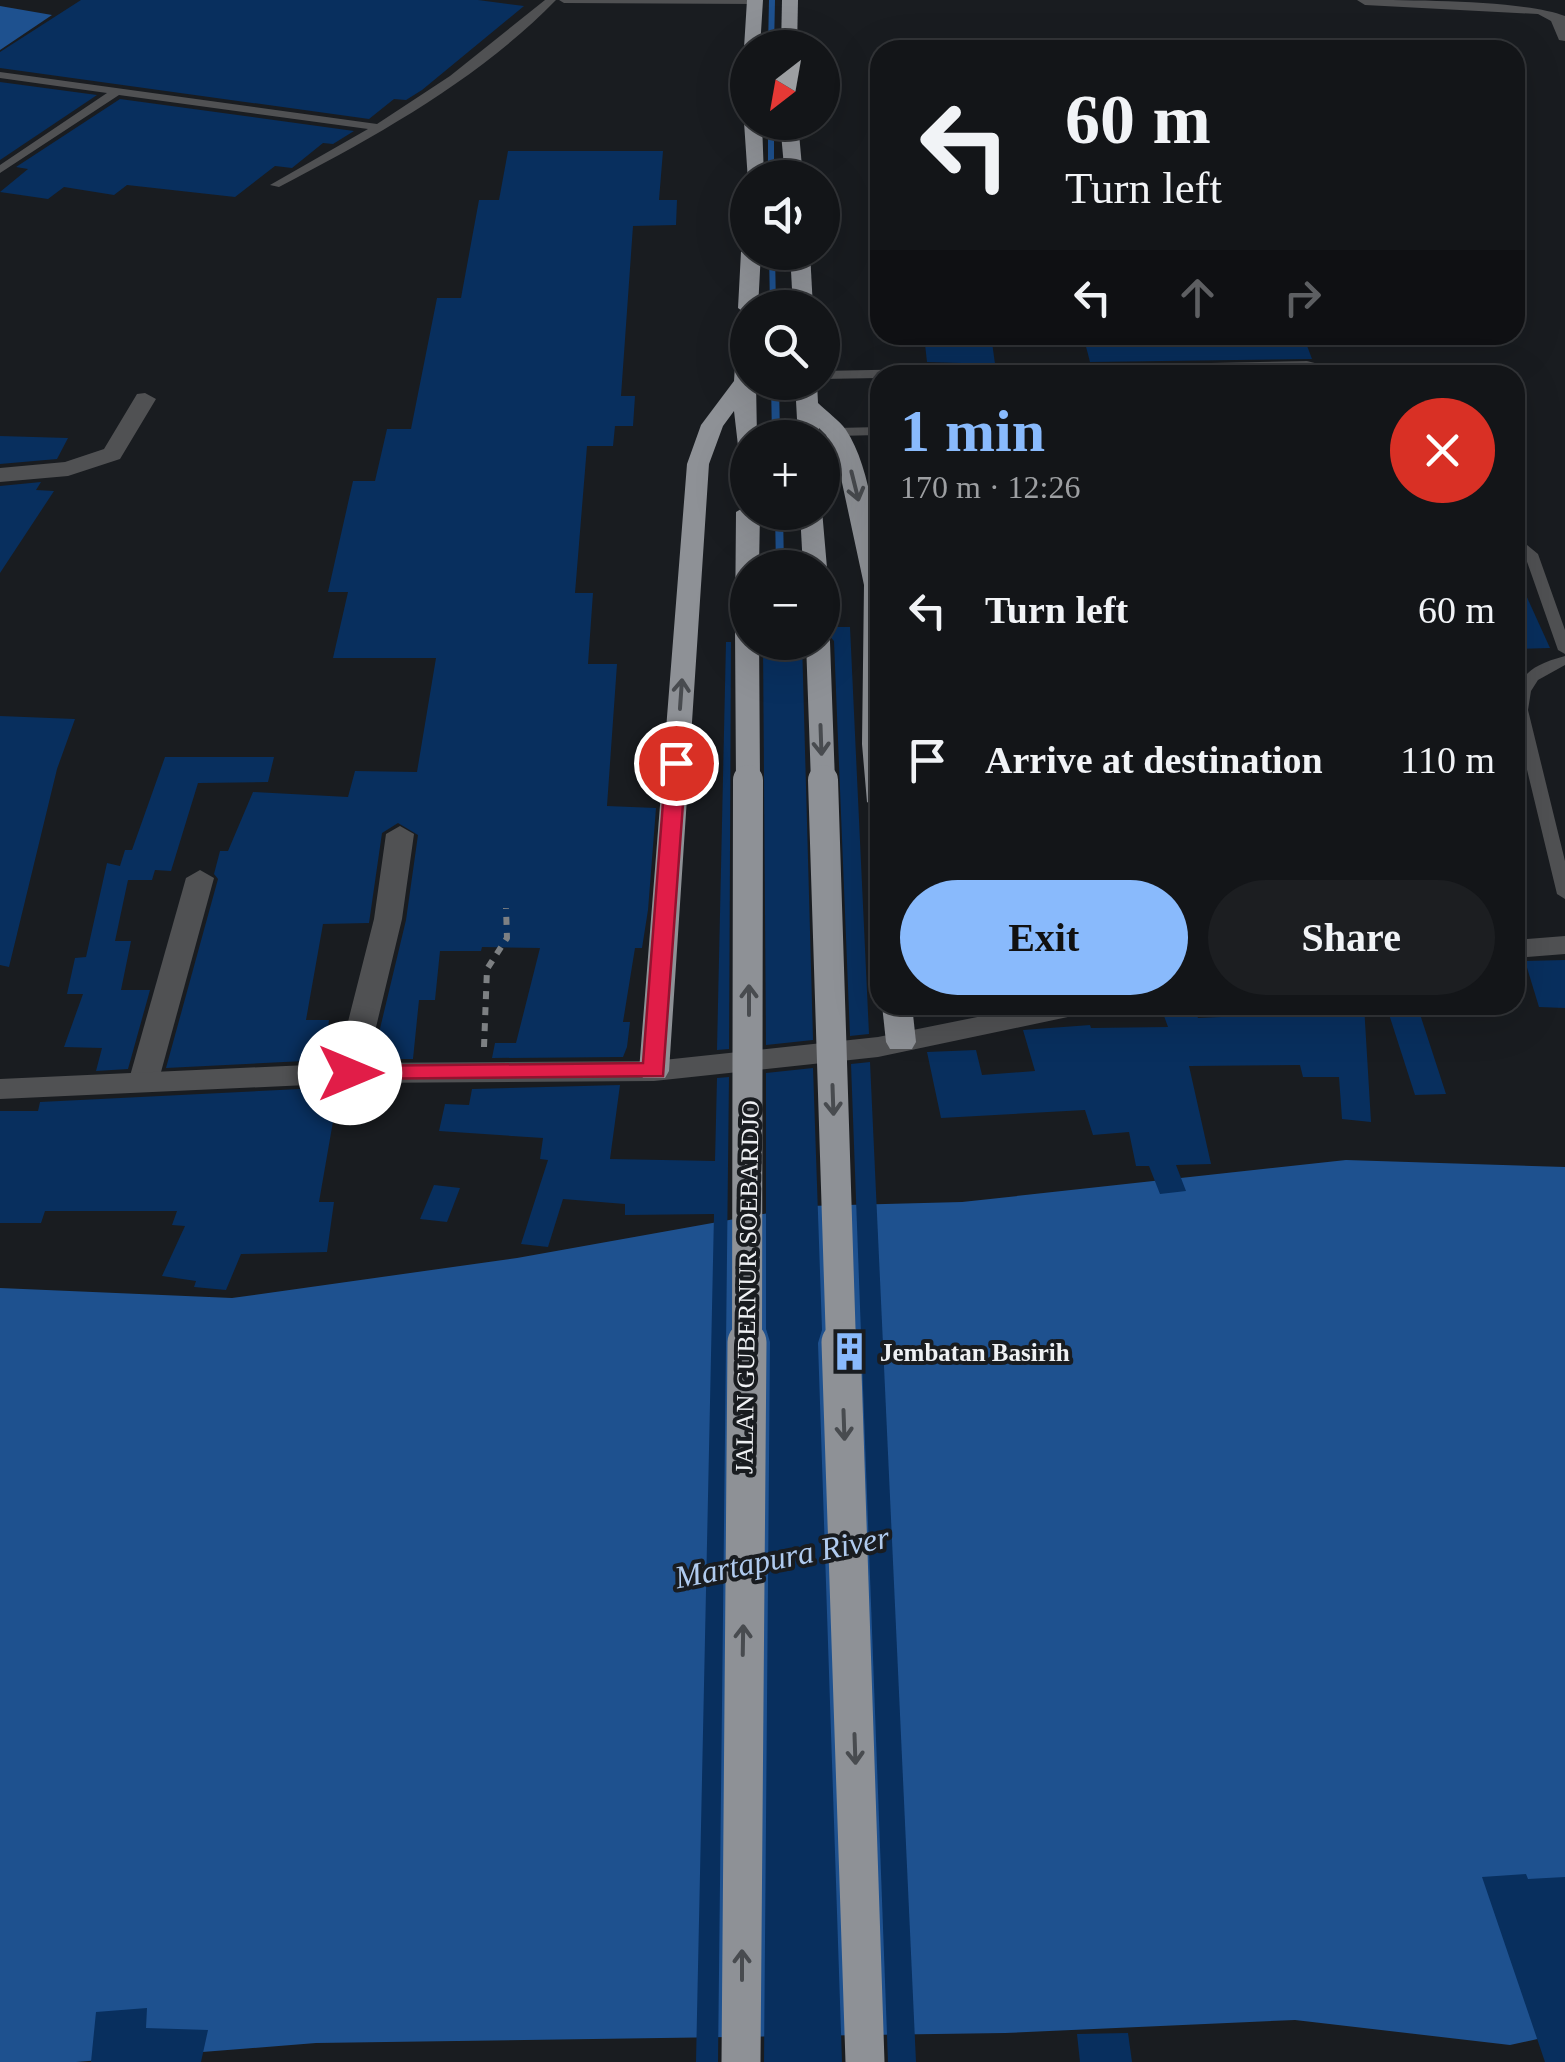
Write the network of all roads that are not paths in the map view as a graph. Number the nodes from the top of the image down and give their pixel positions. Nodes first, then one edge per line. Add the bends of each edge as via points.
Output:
1 (551, 0) edge
2 (564, 0) edge
3 (755, 0) edge
4 (790, 0) edge
5 (1365, 0) edge
6 (606, 1) edge
7 (708, 1) edge
8 (753, 30) edge
9 (789, 30) edge
10 (1565, 36) edge
11 (0, 75) edge
12 (117, 91) junction
13 (381, 128) junction
14 (0, 170) edge
15 (275, 186) dead end
16 (870, 373) edge
17 (840, 374) edge
18 (145, 399) dead end
19 (730, 400) edge
20 (812, 400) edge
21 (827, 420) edge
22 (870, 431) edge
23 (840, 432) edge
24 (840, 443) edge
25 (1, 477) edge
26 (739, 530) edge
27 (1525, 548) edge
28 (870, 559) edge
29 (719, 569) edge
30 (730, 593) edge
31 (1565, 650) edge
32 (747, 660) edge
33 (819, 660) edge
34 (1565, 660) edge
35 (1525, 687) edge
36 (1525, 730) edge
37 (400, 834) dead end
38 (200, 878) dead end
39 (1565, 894) edge
40 (1565, 945) edge
41 (1525, 948) edge
42 (899, 1015) edge
43 (1033, 1015) edge
44 (901, 1042) junction
45 (654, 1070) junction
46 (350, 1073) junction
47 (143, 1083) junction
48 (0, 1089) edge
49 (741, 2062) edge
50 (865, 2062) edge

1 - 13 lane via 474,66
2 - 6 lane
3 - 7 lane
3 - 8 highway
4 - 9 highway
5 - 10 street via 1530,8 1558,18
6 - 7 lane
11 - 12 lane
12 - 13 lane
12 - 14 lane
13 - 15 lane
16 - 17 lane
18 - 25 street via 112,454 68,469
19 - 29 highway via 712,424 698,464
20 - 21 highway
22 - 23 lane
24 -> 28 highway
26 - 29 highway, JALAN GUBERNUR SOEBARDJO
27 - 31 lane
29 - 30 highway, JALAN GUBERNUR SOEBARDJO
45 -> 29 highway
49 -> 32 highway, JALAN GUBERNUR SOEBARDJO, bridge
33 -> 50 highway, bridge
34 - 35 lane via 1542,666
36 - 39 lane
37 - 46 street via 388,919
38 - 47 street
40 - 41 street
42 - 44 highway
43 - 44 street
44 - 45 street
45 - 46 street
46 - 47 street
47 - 48 street

